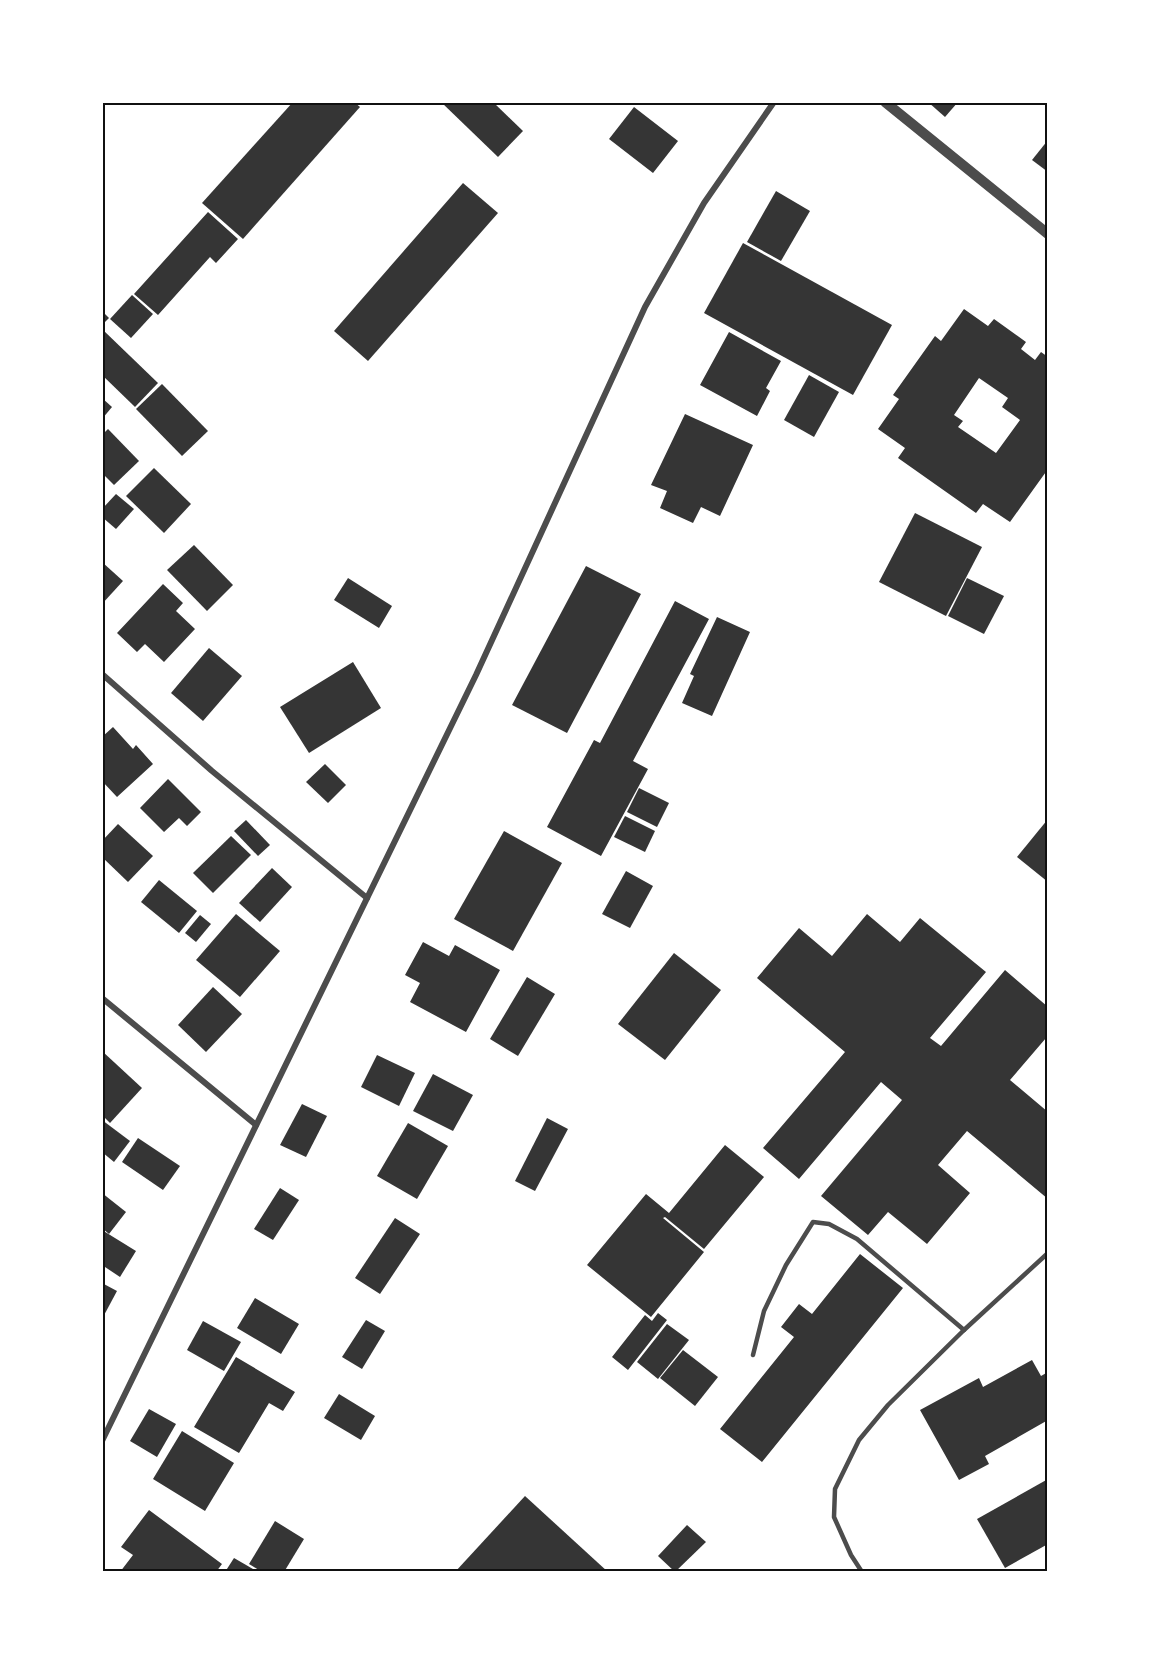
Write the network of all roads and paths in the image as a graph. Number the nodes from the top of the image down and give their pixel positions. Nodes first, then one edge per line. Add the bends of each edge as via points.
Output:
1 (774, 102) edge
2 (885, 102) edge
3 (1048, 234) edge
4 (102, 674) edge
5 (367, 898) junction
6 (102, 998) edge
7 (256, 1125) junction
8 (1048, 1253) edge
9 (964, 1330) junction
10 (753, 1355) dead end
11 (102, 1441) edge
12 (862, 1572) edge

1 - 5 street via 704,202 645,307 476,675
2 - 3 street
4 - 5 street via 212,771
5 - 7 street
6 - 7 street
7 - 11 street
8 - 9 lane
9 - 10 lane via 857,1239 829,1224 813,1222 764,1311
9 - 12 lane via 888,1405 859,1440 835,1489 834,1517

